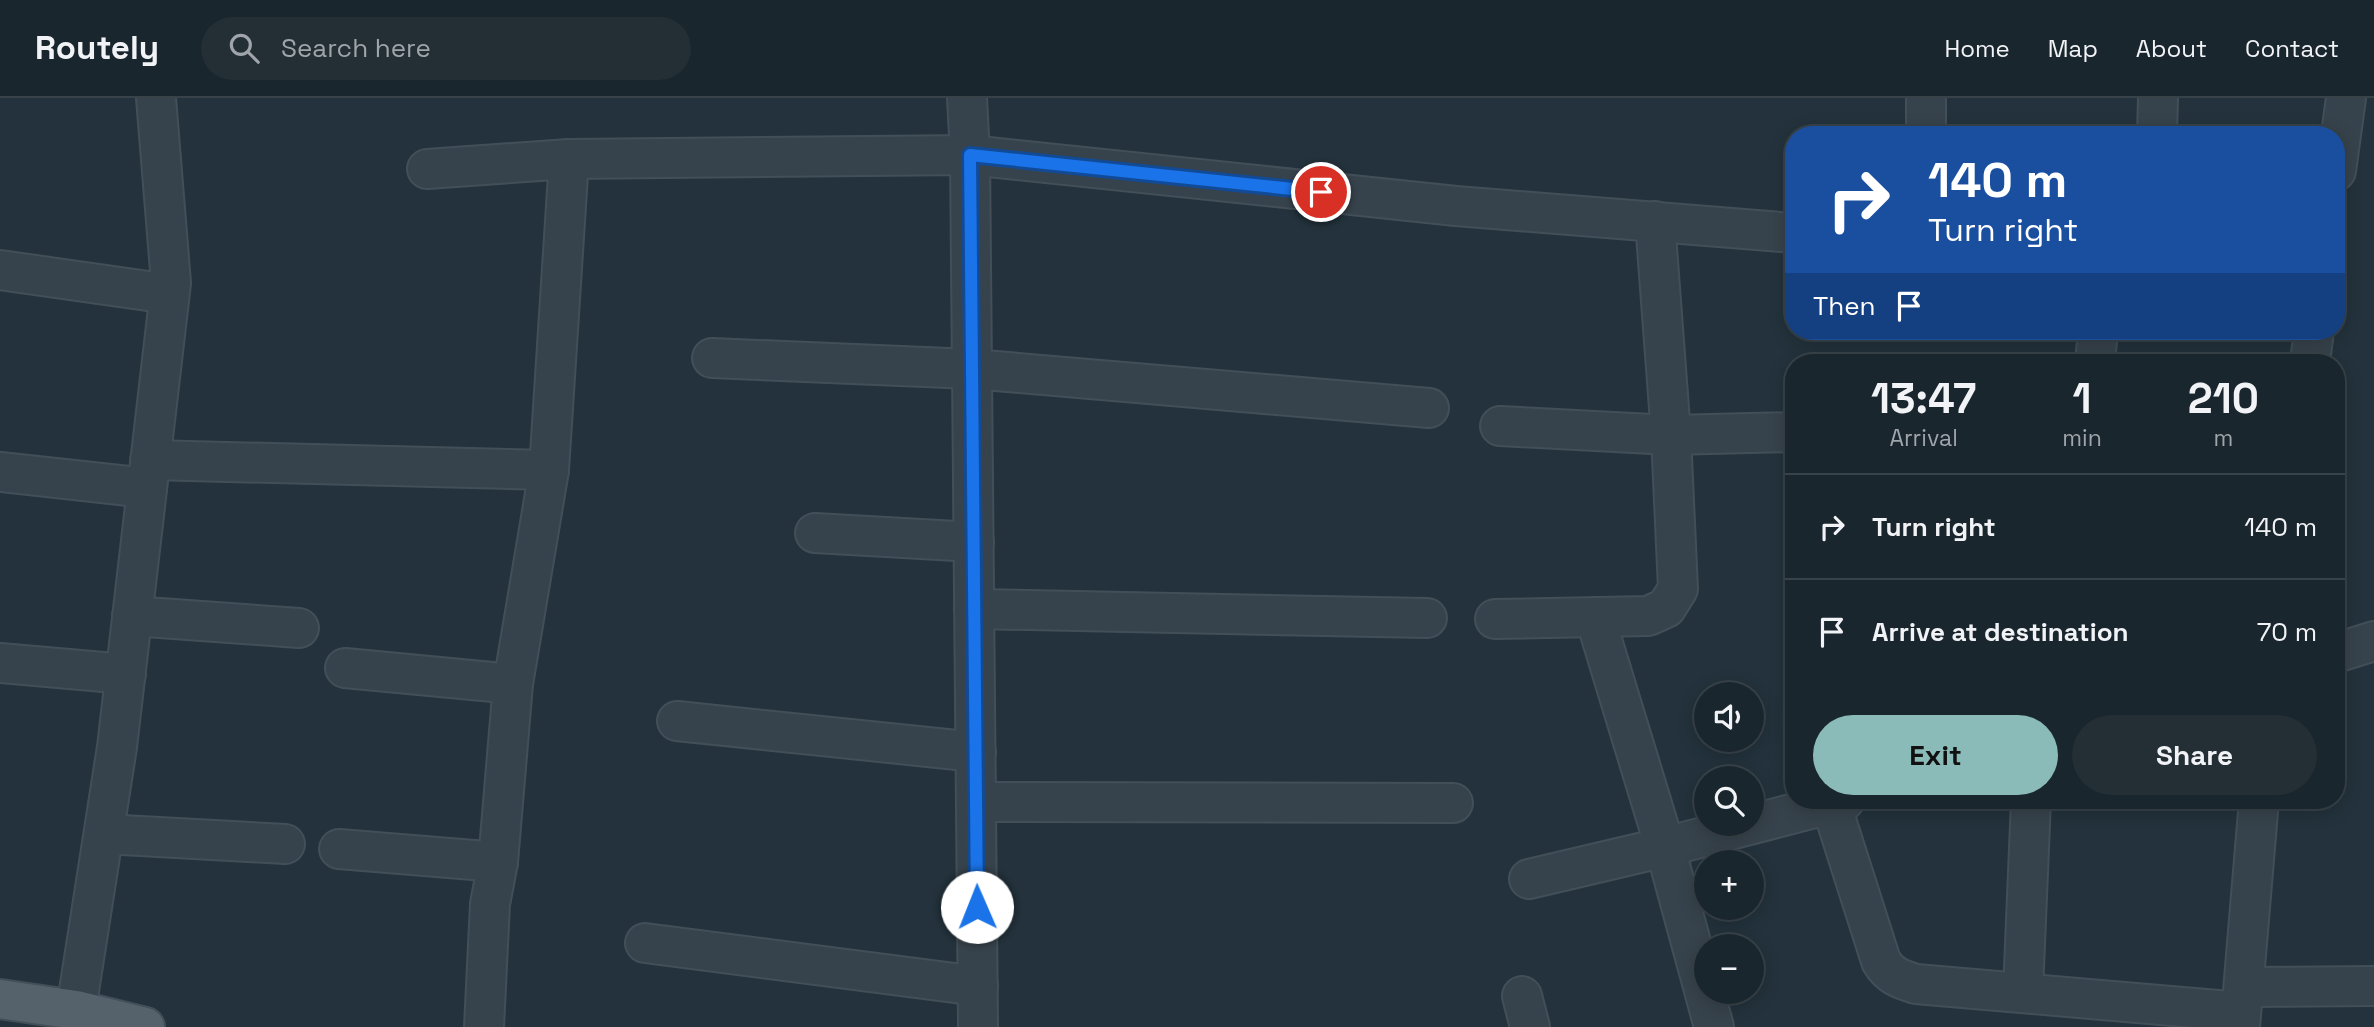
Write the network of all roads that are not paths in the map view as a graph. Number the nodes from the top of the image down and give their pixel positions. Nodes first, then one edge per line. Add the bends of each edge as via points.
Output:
1 (156, 98) edge
2 (967, 98) edge
3 (1926, 98) edge
4 (2158, 98) edge
5 (2346, 98) edge
6 (1926, 126) edge
7 (2157, 126) edge
8 (2342, 126) edge
9 (970, 155) junction
10 (569, 159) junction
11 (427, 169) dead end
12 (1655, 221) junction
13 (1785, 232) edge
14 (0, 270) edge
15 (169, 294) junction
16 (712, 358) dead end
17 (972, 369) junction
18 (1429, 408) dead end
19 (1500, 426) dead end
20 (1785, 432) edge
21 (1671, 435) junction
22 (550, 470) junction
23 (0, 472) edge
24 (149, 474) junction
25 (815, 533) dead end
26 (974, 542) junction
27 (974, 609) junction
28 (132, 616) junction
29 (1595, 617) junction
30 (1427, 618) dead end
31 (1495, 619) dead end
32 (299, 628) dead end
33 (2374, 641) edge
34 (2345, 650) edge
35 (0, 663) edge
36 (345, 668) dead end
37 (125, 674) junction
38 (513, 684) junction
39 (677, 721) dead end
40 (976, 752) junction
41 (976, 802) junction
42 (1453, 803) dead end
43 (1811, 809) edge
44 (1840, 809) edge
45 (2031, 809) edge
46 (2258, 809) edge
47 (104, 834) junction
48 (285, 844) dead end
49 (1665, 847) junction
50 (339, 849) dead end
51 (498, 862) junction
52 (1529, 879) dead end
53 (645, 943) dead end
54 (978, 986) junction
55 (2374, 986) edge
56 (2023, 992) junction
57 (0, 999) edge
58 (2242, 1009) edge
59 (75, 1010) junction
60 (145, 1027) edge
61 (484, 1027) edge
62 (978, 1027) edge
63 (1714, 1027) edge

1 - 15 street
2 - 9 street
3 - 6 street
4 - 7 street
5 - 8 street
9 - 10 street
9 - 12 street via 1456,206
9 - 17 street
10 - 11 street
10 - 22 street
12 - 13 street
12 - 21 street
14 - 15 street
15 - 24 street
16 - 17 street
17 - 18 street
17 - 26 street
19 - 21 street
20 - 21 street
21 - 29 street via 1678,589 1666,608 1648,616
22 - 24 street
22 - 38 street
23 - 24 street
24 - 28 street
25 - 26 street
26 - 27 street
27 - 30 street
27 - 40 street
28 - 32 street
28 - 37 street
29 - 31 street
29 - 49 street
33 - 34 street
35 - 37 street
36 - 38 street
37 - 47 street
38 - 51 street
39 - 40 street
40 - 41 street
41 - 42 street
41 - 54 street
43 - 49 street
44 - 56 street via 1881,961 1888,972 1916,984
45 - 56 street
46 - 58 street
47 - 48 street
47 - 59 street
49 - 52 street
49 - 63 street
50 - 51 street
51 - 61 street via 489,904
53 - 54 street
54 - 62 street
55 - 58 street
56 - 58 street
57 - 59 main road
59 - 60 main road

